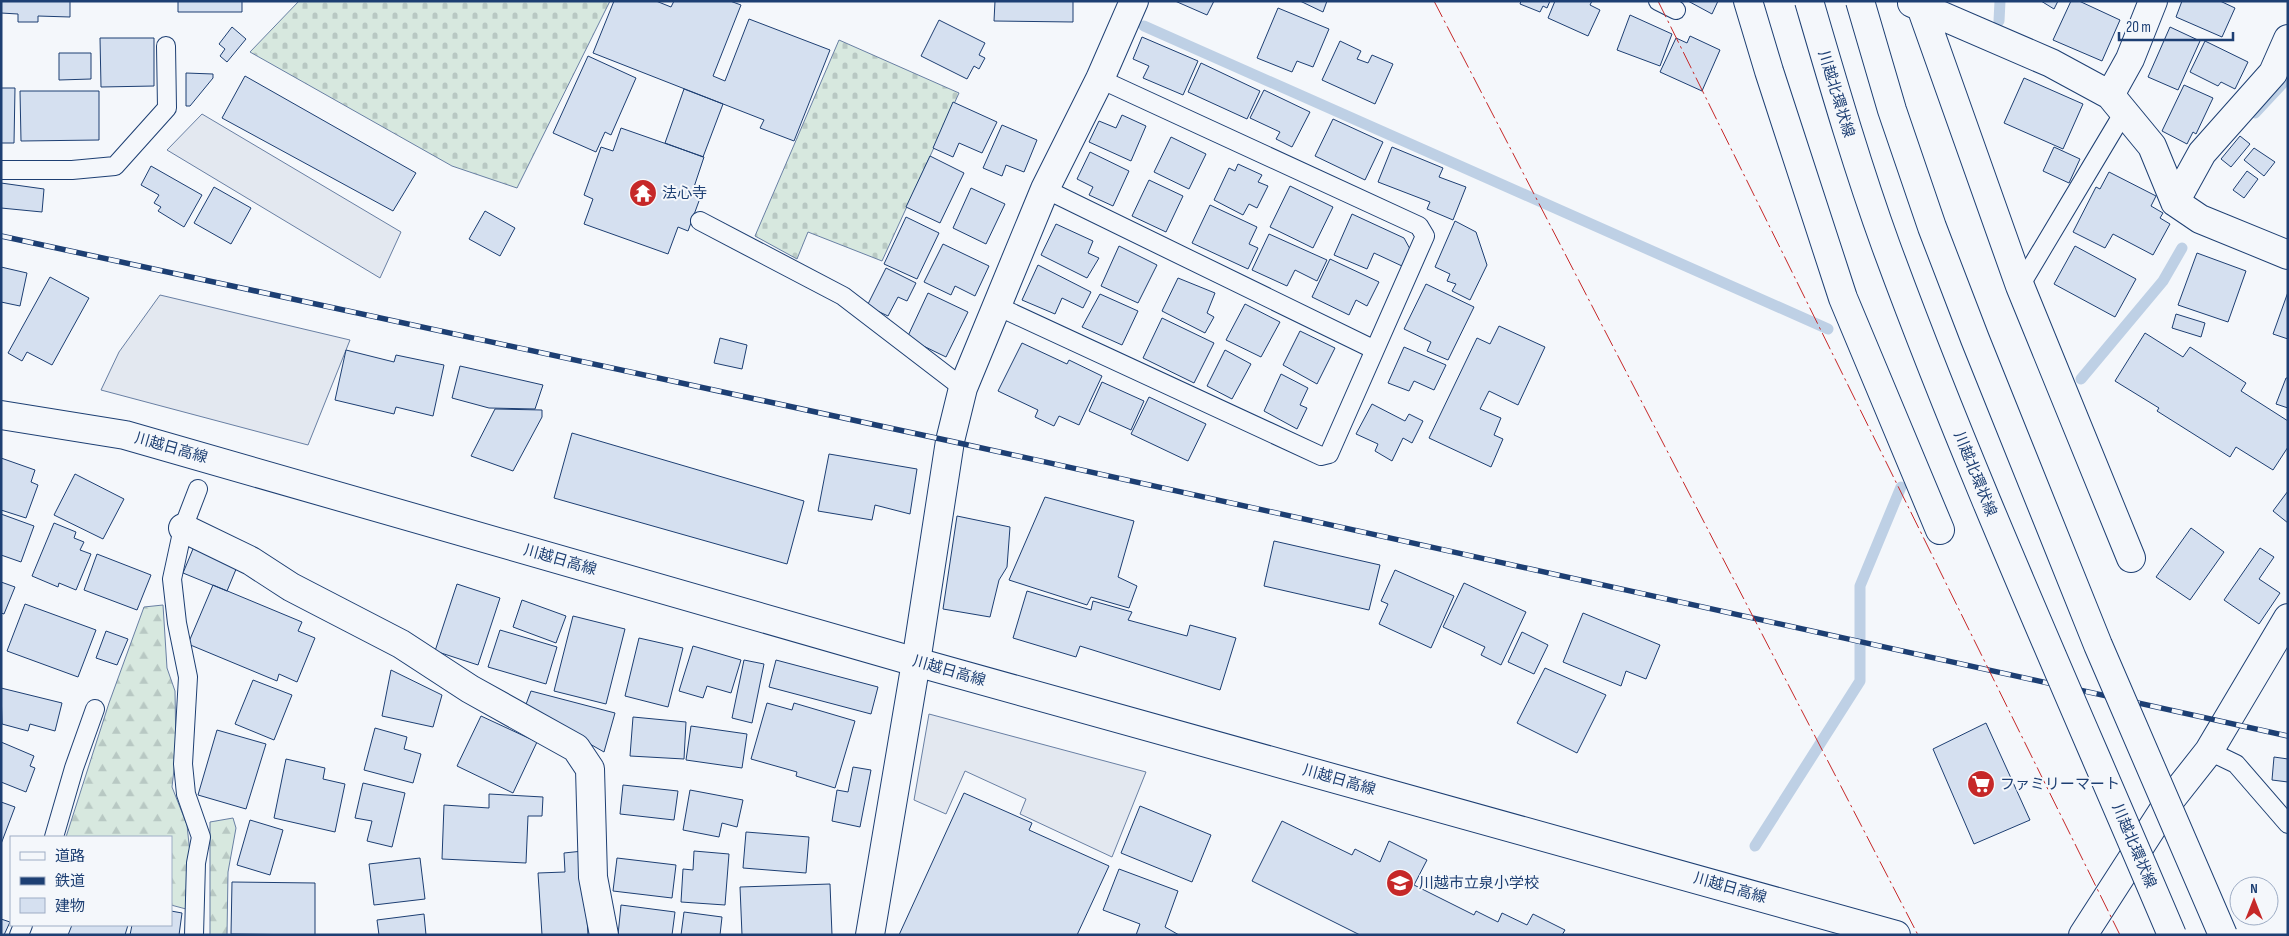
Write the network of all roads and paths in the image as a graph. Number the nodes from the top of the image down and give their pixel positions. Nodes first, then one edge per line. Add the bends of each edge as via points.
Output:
1 (1134, 1) edge
2 (1658, 1) edge
3 (1748, 1) edge
4 (1809, 1) edge
5 (1860, 1) edge
6 (2153, 1) edge
7 (1914, 4) edge
8 (1676, 10) dead end
9 (2288, 40) edge
10 (166, 46) dead end
11 (1100, 79) junction
12 (2117, 104) junction
13 (1, 170) edge
14 (1045, 189) junction
15 (2175, 202) junction
16 (700, 221) dead end
17 (2288, 255) edge
18 (2020, 286) junction
19 (997, 306) junction
20 (1374, 349) junction
21 (963, 388) junction
22 (1, 415) edge
23 (198, 488) dead end
24 (183, 528) junction
25 (1940, 530) dead end
26 (2131, 558) dead end
27 (2288, 618) edge
28 (916, 662) junction
29 (95, 709) dead end
30 (2209, 751) junction
31 (2288, 824) edge
32 (54, 836) edge
33 (194, 935) edge
34 (604, 935) edge
35 (870, 935) edge
36 (1896, 935) edge
37 (2083, 935) edge
38 (2172, 935) edge
39 (2223, 935) edge

1 - 11 street
2 - 8 lane
3 - 25 street via 1843,298
4 - 38 street, 川越北環状線, bridge via 1846,129 1929,361
5 - 39 street, bridge via 1892,110 1932,227 2098,644
6 - 12 street via 2130,59
7 - 12 street via 2051,63
7 - 18 street
9 - 15 street via 2273,73 2202,153
10 - 13 lane via 167,108 115,166
11 - 14 street
11 - 20 lane via 1419,226 1425,236
12 - 15 street via 2152,146
12 - 18 lane
14 - 19 street
14 - 20 lane
15 - 17 street via 2200,219
16 - 21 lane via 843,296
18 - 26 street
19 - 20 lane via 1321,456 1329,454
19 - 21 street
21 - 28 street via 950,441
22 - 28 street, 川越日高線 via 125,435
23 - 24 lane
24 - 33 lane via 172,579 188,677 183,764 186,794 201,837 196,863
24 - 34 street via 252,561 291,587 401,644 470,689 576,748 590,770 593,877
27 - 30 street
28 - 35 street
28 - 36 street, 川越日高線
29 - 32 lane
30 - 31 lane via 2236,764
30 - 37 street via 2168,803

